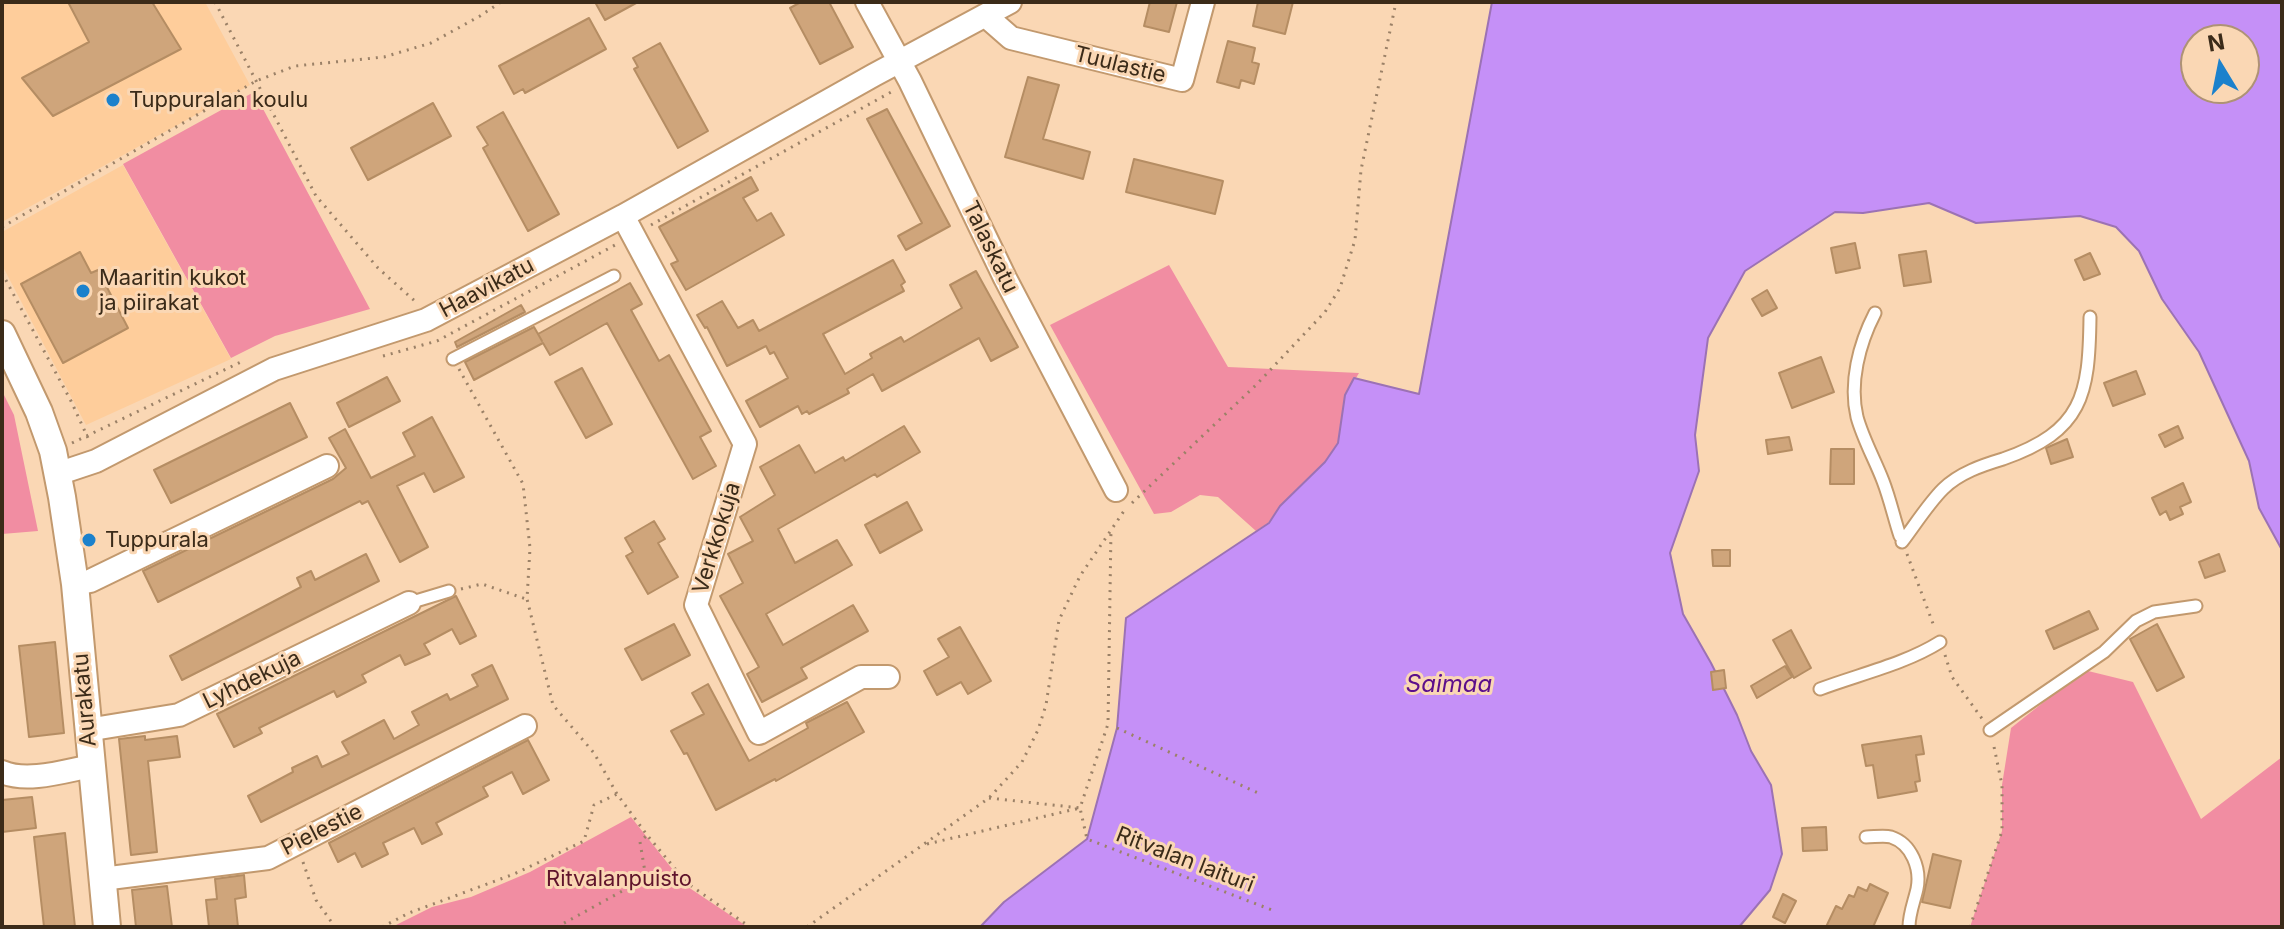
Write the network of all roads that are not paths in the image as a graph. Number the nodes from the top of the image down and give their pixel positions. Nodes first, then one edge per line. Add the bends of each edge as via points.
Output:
1 (867, 2) edge
2 (1010, 2) edge
3 (1203, 2) edge
4 (987, 17) junction
5 (899, 62) junction
6 (623, 216) junction
7 (614, 276) dead end
8 (1875, 313) dead end
9 (2090, 317) dead end
10 (2, 334) edge
11 (453, 359) road end
12 (327, 466) dead end
13 (57, 474) junction
14 (1116, 490) dead end
15 (75, 584) junction
16 (449, 591) road end
17 (409, 603) joint
18 (2196, 606) dead end
19 (1940, 642) road end
20 (888, 677) dead end
21 (1820, 689) dead end
22 (525, 726) dead end
23 (87, 730) junction
24 (1990, 730) road end
25 (91, 766) junction
26 (2, 772) edge
27 (1866, 837) dead end
28 (102, 879) junction
29 (107, 927) edge
30 (1909, 927) edge

1 - 5 street, Talaskatu
2 - 4 street, Haavikatu
3 - 4 street, Tuulastie via 1182,80 1011,38
4 - 5 street, Haavikatu
5 - 6 street, Haavikatu
5 - 14 street, Talaskatu
6 - 13 street, Haavikatu via 423,313 274,369 96,461
6 - 20 street, Verkkokuja via 745,444 696,605 759,733 861,677
7 - 11 lane
8 - 9 lane via 1859,357 1857,417 1901,539 1944,488 1975,468 2030,450 2070,419 2089,367
10 - 13 street, Aurakatu via 39,412
12 - 15 street
13 - 15 street, Aurakatu
15 - 23 street, Aurakatu
16 - 17 lane
17 - 23 street, Lyhdekuja via 179,715
18 - 24 lane via 2154,612 2136,621 2104,652
19 - 21 lane via 1916,657
22 - 28 street, Pielestie via 268,858
23 - 25 street, Aurakatu
25 - 26 street via 13,777
25 - 28 street, Aurakatu
27 - 30 lane via 1889,836 1905,844 1915,861 1918,886
28 - 29 street, Aurakatu

